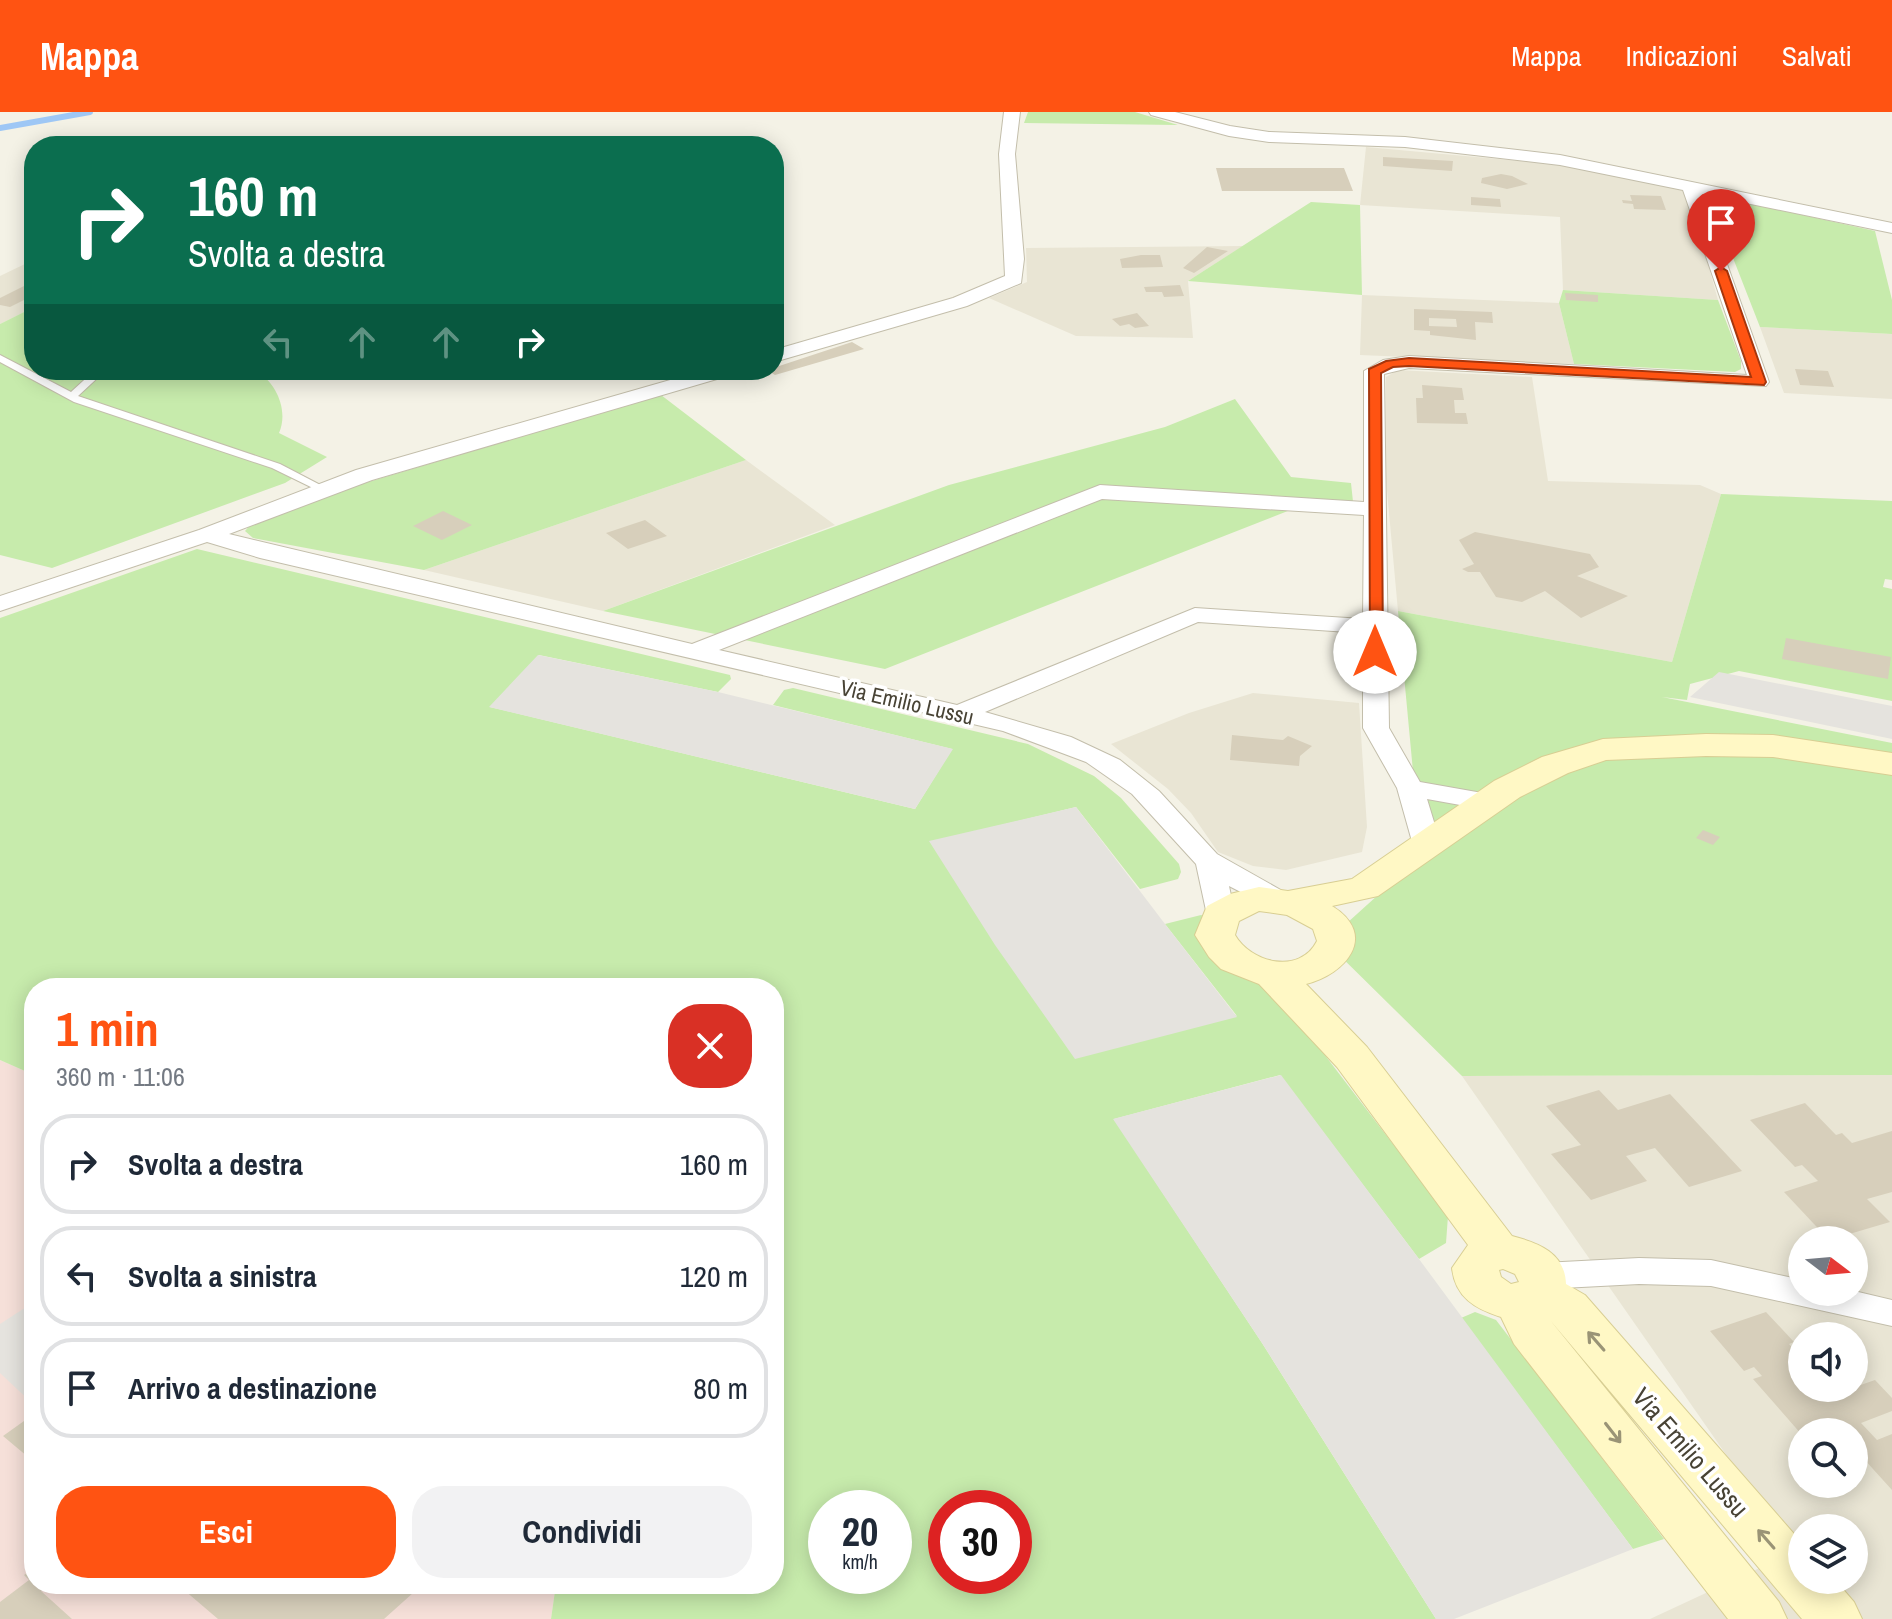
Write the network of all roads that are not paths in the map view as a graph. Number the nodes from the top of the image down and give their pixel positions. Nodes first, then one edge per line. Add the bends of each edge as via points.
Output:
1 (1012, 112) edge
2 (1157, 112) edge
3 (1691, 188) junction
4 (1892, 228) edge
5 (784, 353) edge
6 (0, 358) edge
7 (24, 371) edge
8 (40, 380) edge
9 (90, 380) edge
10 (692, 380) edge
11 (71, 397) junction
12 (325, 490) junction
13 (1374, 509) junction
14 (207, 535) junction
15 (0, 604) edge
16 (1375, 627) junction
17 (693, 652) junction
18 (957, 714) junction
19 (1892, 764) edge
20 (1410, 788) junction
21 (1488, 802) junction
22 (1427, 845) junction
23 (1209, 862) junction
24 (1364, 888) junction
25 (1285, 900) junction
26 (1221, 915) junction
27 (1328, 950) junction
28 (1273, 974) junction
29 (1352, 1057) junction
30 (1534, 1290) junction
31 (1892, 1313) edge
32 (1760, 1619) edge
33 (1835, 1619) edge

1 - 5 street via 1008,190 1014,279 971,298
2 - 3 street via 1248,135 1405,142 1545,158
3 - 4 street
3 - 13 street via 1759,382 1390,364 1374,371
6 - 7 lane
8 - 11 lane
9 - 11 lane
10 - 12 street
11 - 12 lane via 276,466
12 - 14 street
13 - 16 street
13 - 17 street via 1100,492
14 - 15 street
14 - 17 street, Via Emilio Lussu
16 - 18 street via 1195,615
16 - 20 street via 1376,728
17 - 18 street, Via Emilio Lussu
18 - 23 street, Via Emilio Lussu via 1010,725 1091,754 1141,788
19 - 21 street via 1773,746 1603,750 1555,765
20 - 21 street
20 - 22 street
21 - 22 street
22 - 24 street
23 - 25 street, Via Emilio Lussu
23 - 26 street, Via Emilio Lussu
24 - 25 street
24 - 27 street
25 - 26 street via 1244,902
25 - 27 street via 1321,915
26 - 28 street via 1215,935 1227,956
27 - 28 street via 1307,970
27 - 29 street
28 - 29 street
29 - 30 street via 1498,1251 1480,1259 1474,1273 1477,1282 1489,1294
30 - 31 street via 1639,1271 1711,1273
30 -> 32 street, Via Emilio Lussu via 1531,1331
33 -> 30 street, Via Emilio Lussu via 1568,1308

